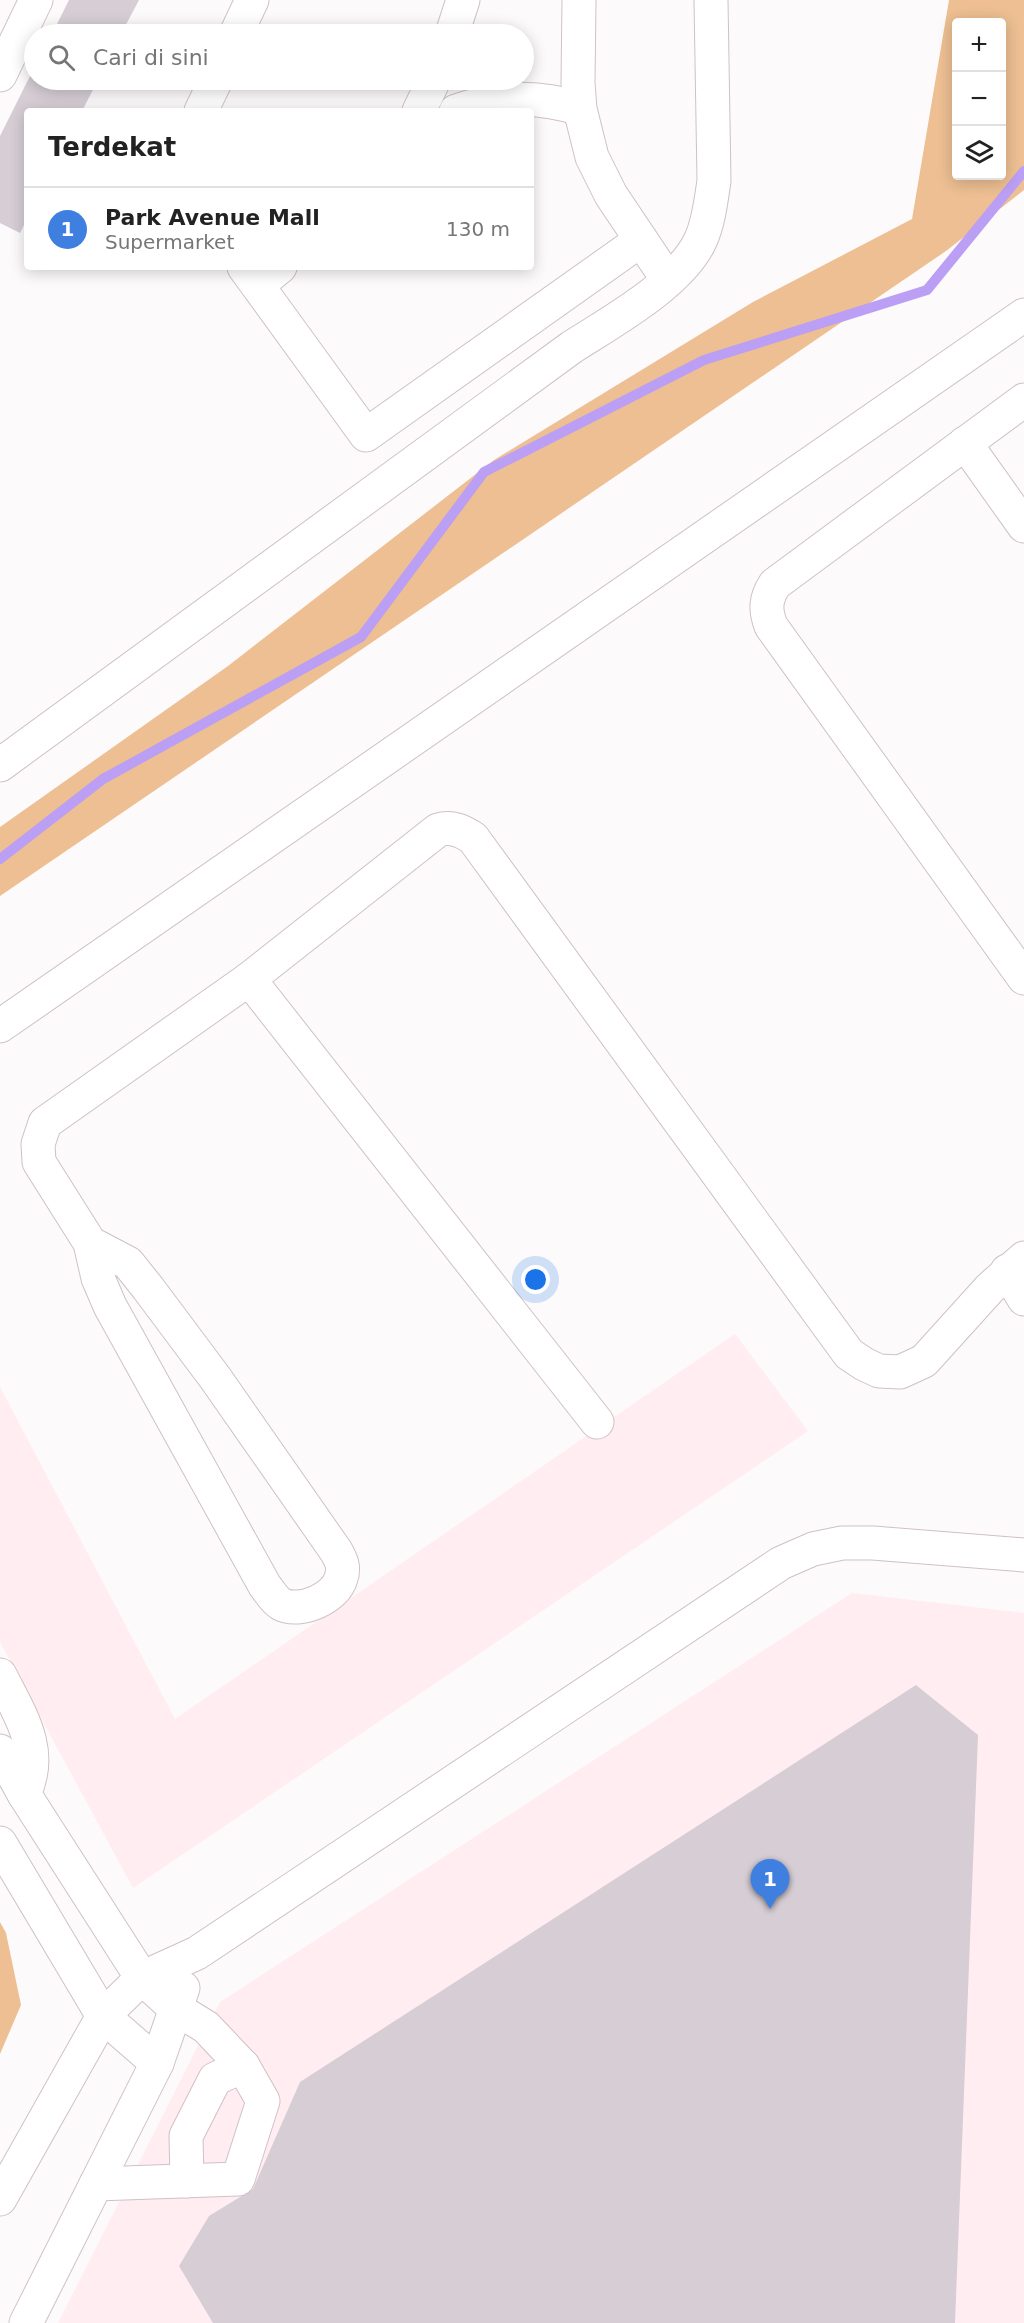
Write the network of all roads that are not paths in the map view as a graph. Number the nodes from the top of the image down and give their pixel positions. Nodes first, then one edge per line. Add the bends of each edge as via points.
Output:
1 (252, 0) edge
2 (463, 0) edge
3 (579, 0) edge
4 (711, 0) edge
5 (22, 10) edge
6 (241, 24) edge
7 (455, 24) edge
8 (0, 75) edge
9 (211, 90) edge
10 (429, 90) edge
11 (202, 108) edge
12 (420, 108) edge
13 (465, 108) edge
14 (580, 110) junction
15 (641, 240) junction
16 (260, 273) edge
17 (668, 280) junction
18 (1024, 315) edge
19 (1024, 400) edge
20 (965, 443) junction
21 (1024, 526) edge
22 (0, 765) edge
23 (1024, 978) edge
24 (249, 979) junction
25 (0, 1026) edge
26 (90, 1243) junction
27 (1016, 1265) edge
28 (1024, 1299) edge
29 (597, 1422) dead end
30 (1024, 1555) edge
31 (0, 1675) edge
32 (0, 1751) edge
33 (24, 1794) junction
34 (0, 1844) edge
35 (197, 1953) junction
36 (142, 1978) junction
37 (175, 2008) junction
38 (103, 2016) junction
39 (157, 2063) junction
40 (243, 2066) junction
41 (187, 2181) junction
42 (96, 2184) junction
43 (0, 2199) edge
44 (26, 2323) edge

1 - 6 street
2 - 7 street
3 - 14 street
4 - 17 street via 714,180 701,240
5 - 8 street
9 - 11 street
10 - 12 street
13 - 14 street via 507,99 562,103
14 - 15 street via 592,157
15 - 16 street via 366,435
15 - 17 street
17 - 22 street
18 - 25 street
19 - 20 street
20 - 21 street
20 - 23 street via 775,584 766,602 766,613 771,626
24 - 26 street via 45,1124 38,1144 39,1162
24 - 27 street via 438,830 462,831 474,838 849,1354 879,1371 900,1372 924,1361
24 - 29 street
26 - 26 street via 110,1306 265,1586 281,1604 295,1607 325,1597 341,1578 343,1563 336,1551 142,1280 128,1263
27 - 28 street
30 - 35 street via 842,1543 813,1549 781,1563
31 - 33 street via 30,1736 32,1778
32 - 33 street
33 - 36 street
34 - 38 street
35 - 36 street
35 - 37 street
36 - 37 street
36 - 38 street
37 - 39 street
37 - 40 street via 206,2028
38 - 39 street
38 - 43 street
39 - 42 street
40 - 41 street via 215,2079 186,2136
40 - 41 street via 263,2101 238,2179
41 - 42 street
42 - 44 street

